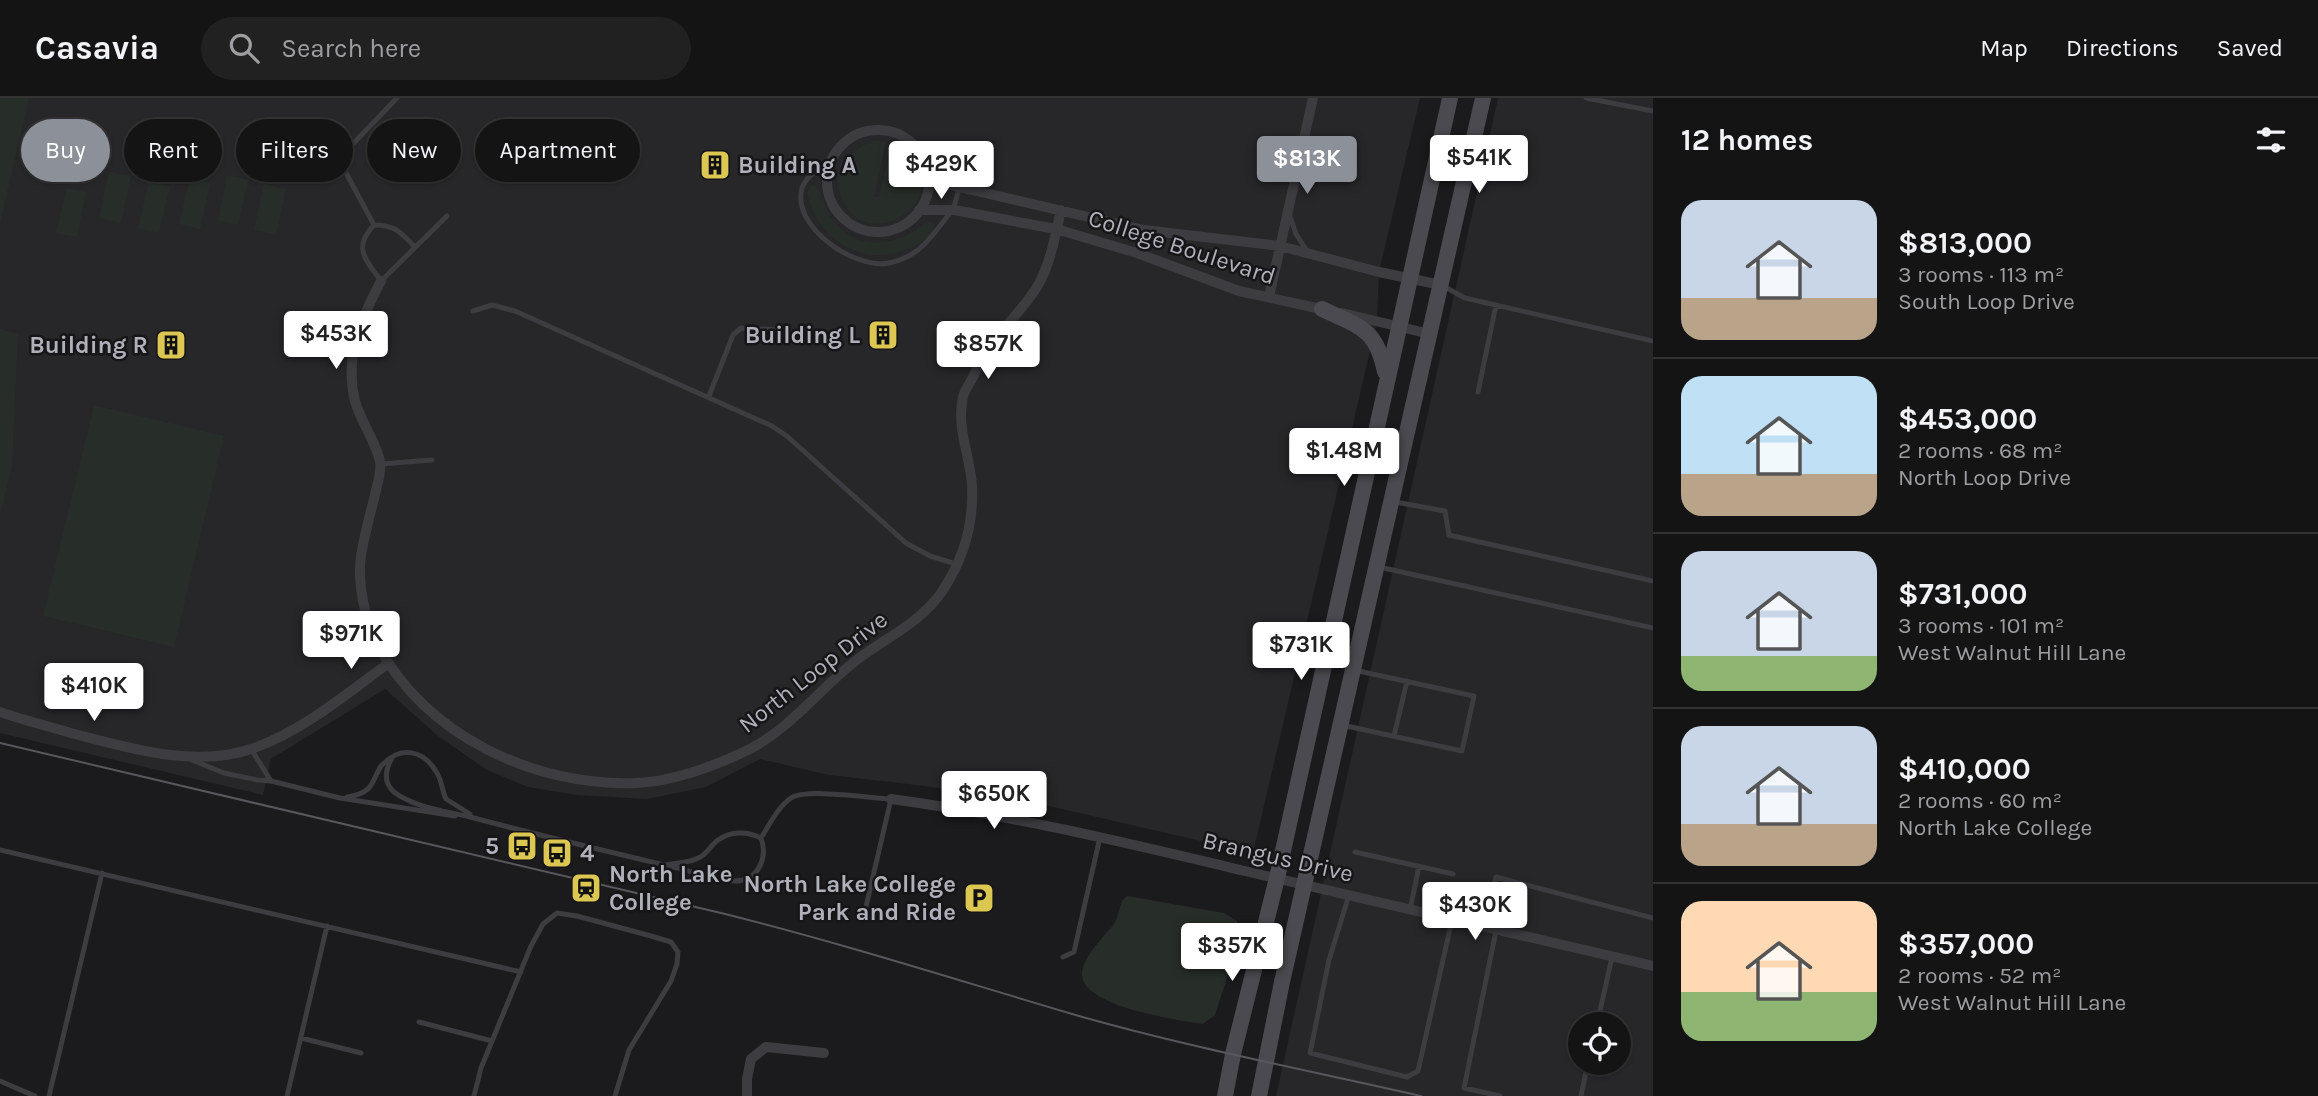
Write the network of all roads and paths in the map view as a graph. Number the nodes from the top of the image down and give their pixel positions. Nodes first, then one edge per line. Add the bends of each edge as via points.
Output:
1 (397, 98) edge
2 (1312, 98) edge
3 (1450, 98) edge
4 (1483, 98) edge
5 (1586, 98) edge
6 (1653, 111) edge
7 (832, 157) junction
8 (929, 180) junction
9 (959, 188) junction
10 (919, 210) junction
11 (954, 210) junction
12 (1061, 210) junction
13 (1287, 210) junction
14 (447, 216) dead end
15 (374, 225) junction
16 (1056, 229) junction
17 (1280, 246) junction
18 (415, 247) junction
19 (1309, 254) junction
20 (1410, 279) junction
21 (381, 281) junction
22 (1441, 285) junction
23 (1269, 297) junction
24 (1496, 305) junction
25 (1322, 309) junction
26 (473, 311) dead end
27 (1399, 326) junction
28 (779, 330) dead end
29 (1430, 334) junction
30 (1653, 341) edge
31 (1387, 380) junction
32 (1478, 391) dead end
33 (709, 396) junction
34 (432, 460) dead end
35 (381, 464) junction
36 (1392, 502) junction
37 (959, 565) junction
38 (1378, 566) junction
39 (1653, 581) edge
40 (1653, 628) edge
41 (389, 663) junction
42 (1354, 670) junction
43 (1407, 681) junction
44 (0, 712) edge
45 (1342, 725) junction
46 (1394, 736) junction
47 (251, 749) junction
48 (183, 757) junction
49 (392, 758) junction
50 (271, 781) junction
51 (341, 798) junction
52 (891, 799) junction
53 (483, 820) junction
54 (1101, 837) junction
55 (761, 838) junction
56 (0, 850) edge
57 (1355, 852) dead end
58 (664, 864) junction
59 (1419, 866) junction
60 (102, 873) junction
61 (1452, 874) dead end
62 (1277, 878) junction
63 (1306, 884) junction
64 (1349, 895) junction
65 (1410, 910) junction
66 (865, 911) dead end
67 (1653, 918) edge
68 (1452, 920) junction
69 (327, 926) junction
70 (1491, 930) junction
71 (1063, 957) dead end
72 (1612, 957) junction
73 (1653, 966) edge
74 (521, 972) junction
75 (1600, 1012) edge
76 (419, 1022) dead end
77 (301, 1038) junction
78 (492, 1041) junction
79 (361, 1053) dead end
80 (824, 1053) dead end
81 (1585, 1075) edge
82 (0, 1081) edge
83 (35, 1096) edge
84 (49, 1096) edge
85 (287, 1096) edge
86 (474, 1096) edge
87 (615, 1096) edge
88 (747, 1096) edge
89 (1225, 1096) edge
90 (1259, 1096) edge
91 (1500, 1096) edge
92 (1581, 1096) edge

1 - 15 lane via 346,151 345,171
2 - 13 street
3 - 20 main road
4 - 22 main road
5 - 6 lane
7 - 8 street via 856,135 889,131 917,149
7 - 10 street via 827,190 833,206 852,225 872,232 892,230
7 - 11 lane via 802,188 803,208 818,235 844,254 888,263 912,255 930,242
8 - 9 street, College Boulevard
8 - 10 street
9 - 11 lane
9 - 12 street, College Boulevard
10 - 11 street, College Boulevard
11 - 16 street, College Boulevard
12 - 16 street, North Loop Drive
12 - 17 street, College Boulevard via 1144,230
13 - 17 street
13 - 19 lane
14 - 18 lane
15 - 18 lane via 388,225
15 - 21 lane via 362,243 363,256
16 - 23 street, College Boulevard
16 - 37 street, North Loop Drive via 1048,264 1035,290 986,352 963,396 962,437 972,485 969,534
17 - 19 street, College Boulevard
17 - 23 street
18 - 21 lane
19 - 20 street, College Boulevard
20 - 22 street, College Boulevard
20 - 27 main road
21 - 35 street via 360,322 351,362 355,400
22 - 24 lane via 1465,298
22 - 29 main road
23 - 25 street, College Boulevard
24 - 30 lane
24 - 32 lane
25 - 27 street, College Boulevard
25 - 31 main road via 1371,335 1381,352
26 - 33 lane via 492,305 515,311
27 - 29 street, College Boulevard
27 - 31 main road
28 - 33 lane via 741,328 733,335
29 - 36 main road
31 - 62 main road
33 - 37 lane via 788,437 906,543
34 - 35 lane
35 - 41 street, North Loop Drive via 360,561 365,615
36 - 38 main road
36 - 39 lane via 1446,511 1449,535
37 - 41 street, North Loop Drive via 924,614 858,659 779,730 752,748 674,778 602,782 557,776 500,756 434,715
38 - 40 lane
38 - 42 main road
41 - 47 street via 313,718
42 - 43 lane
42 - 45 main road
43 - 46 lane
43 - 46 lane via 1474,696 1462,751
44 - 48 street via 99,740
45 - 46 lane
45 - 63 main road
47 - 48 street
47 - 50 lane
48 - 50 lane via 224,772
49 - 51 lane via 381,766 368,789
49 - 53 lane via 401,752 422,755 439,776 446,799
49 - 53 lane via 386,779 400,796
50 - 51 lane
51 - 53 lane
52 - 54 street, Brangus Drive
52 - 55 lane via 793,796 778,809
52 - 66 lane
53 - 58 lane
54 - 62 street, Brangus Drive
54 - 71 lane via 1074,952
55 - 58 lane via 751,833 728,835 701,857
55 - 58 lane via 762,862 752,876 738,881
56 - 60 lane
57 - 59 lane
59 - 61 lane
59 - 65 lane
60 - 69 lane
60 - 84 lane
62 - 63 street, Brangus Drive
62 - 89 main road
63 - 64 street, Brangus Drive
63 - 90 main road
64 - 65 street, Brangus Drive
64 - 68 lane via 1329,960 1310,1053 1407,1077 1418,1071
65 - 68 street, Brangus Drive
67 - 70 lane via 1496,877
68 - 70 street, Brangus Drive
69 - 74 lane
69 - 77 lane
70 - 72 street, Brangus Drive
70 - 91 lane via 1464,1088
72 - 73 street, Brangus Drive
72 - 75 lane
74 - 78 lane
74 - 87 lane via 543,924 557,913 671,942 678,952 671,981 629,1050
76 - 78 lane
77 - 79 lane
77 - 85 lane
78 - 86 lane
80 - 88 street via 766,1047 751,1059
81 - 92 lane
82 - 83 lane

